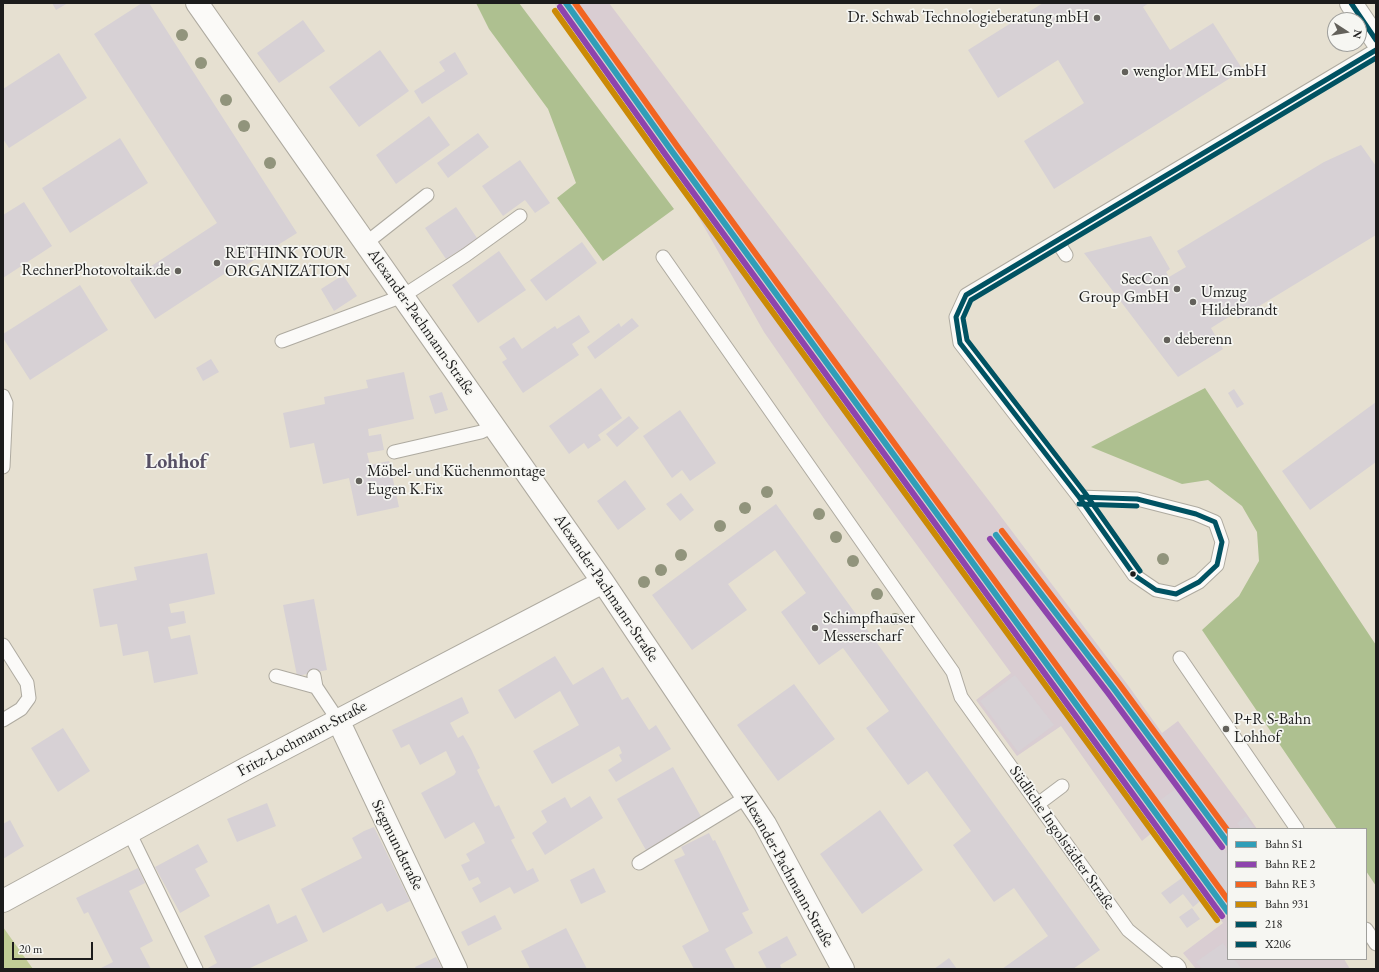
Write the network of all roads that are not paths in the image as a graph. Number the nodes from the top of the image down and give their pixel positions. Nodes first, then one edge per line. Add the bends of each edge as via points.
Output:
1 (197, 3) edge
2 (1351, 3) edge
3 (1376, 40) edge
4 (1376, 50) edge
5 (427, 195) dead end
6 (520, 216) dead end
7 (1057, 241) junction
8 (366, 243) junction
9 (1066, 254) dead end
10 (663, 257) dead end
11 (403, 296) junction
12 (282, 341) dead end
13 (3, 396) edge
14 (493, 426) junction
15 (394, 452) dead end
16 (3, 467) edge
17 (1079, 498) junction
18 (603, 582) junction
19 (3, 645) edge
20 (1180, 658) dead end
21 (276, 676) dead end
22 (3, 720) edge
23 (338, 720) junction
24 (1062, 786) dead end
25 (747, 797) junction
26 (1038, 804) junction
27 (1296, 828) edge
28 (129, 832) junction
29 (639, 863) dead end
30 (3, 901) edge
31 (1367, 930) edge
32 (1376, 944) edge
33 (1174, 968) edge
34 (196, 969) edge
35 (456, 969) edge
36 (843, 969) edge

1 - 8 street, Alexander-Pachmann-Straße
2 - 3 street
4 - 7 lane
5 - 8 lane
6 - 11 lane
7 - 9 lane
7 - 17 lane via 966,295 956,317 960,343
8 - 11 street, Alexander-Pachmann-Straße
10 - 26 lane, Südliche Ingolstädter Straße via 953,672 962,697
11 - 12 lane
11 - 14 street, Alexander-Pachmann-Straße
13 - 16 lane via 6,416
14 - 15 lane via 481,432
14 - 18 street, Alexander-Pachmann-Straße
17 - 17 lane via 1134,575 1156,590 1176,594 1200,582 1217,565 1222,542 1215,522 1196,514 1137,500
18 - 23 street, Fritz-Lochmann-Straße
18 - 25 street, Alexander-Pachmann-Straße
19 - 22 lane via 27,683 29,698 21,709
20 - 27 lane
21 - 23 lane via 315,682
23 - 28 street, Fritz-Lochmann-Straße
23 - 35 street, Siegmundstraße
24 - 26 lane
25 - 29 lane
25 - 36 street, Alexander-Pachmann-Straße via 765,824
26 - 33 lane, Südliche Ingolstädter Straße via 1128,930
28 - 30 street, Fritz-Lochmann-Straße
28 - 34 lane
31 - 32 lane

